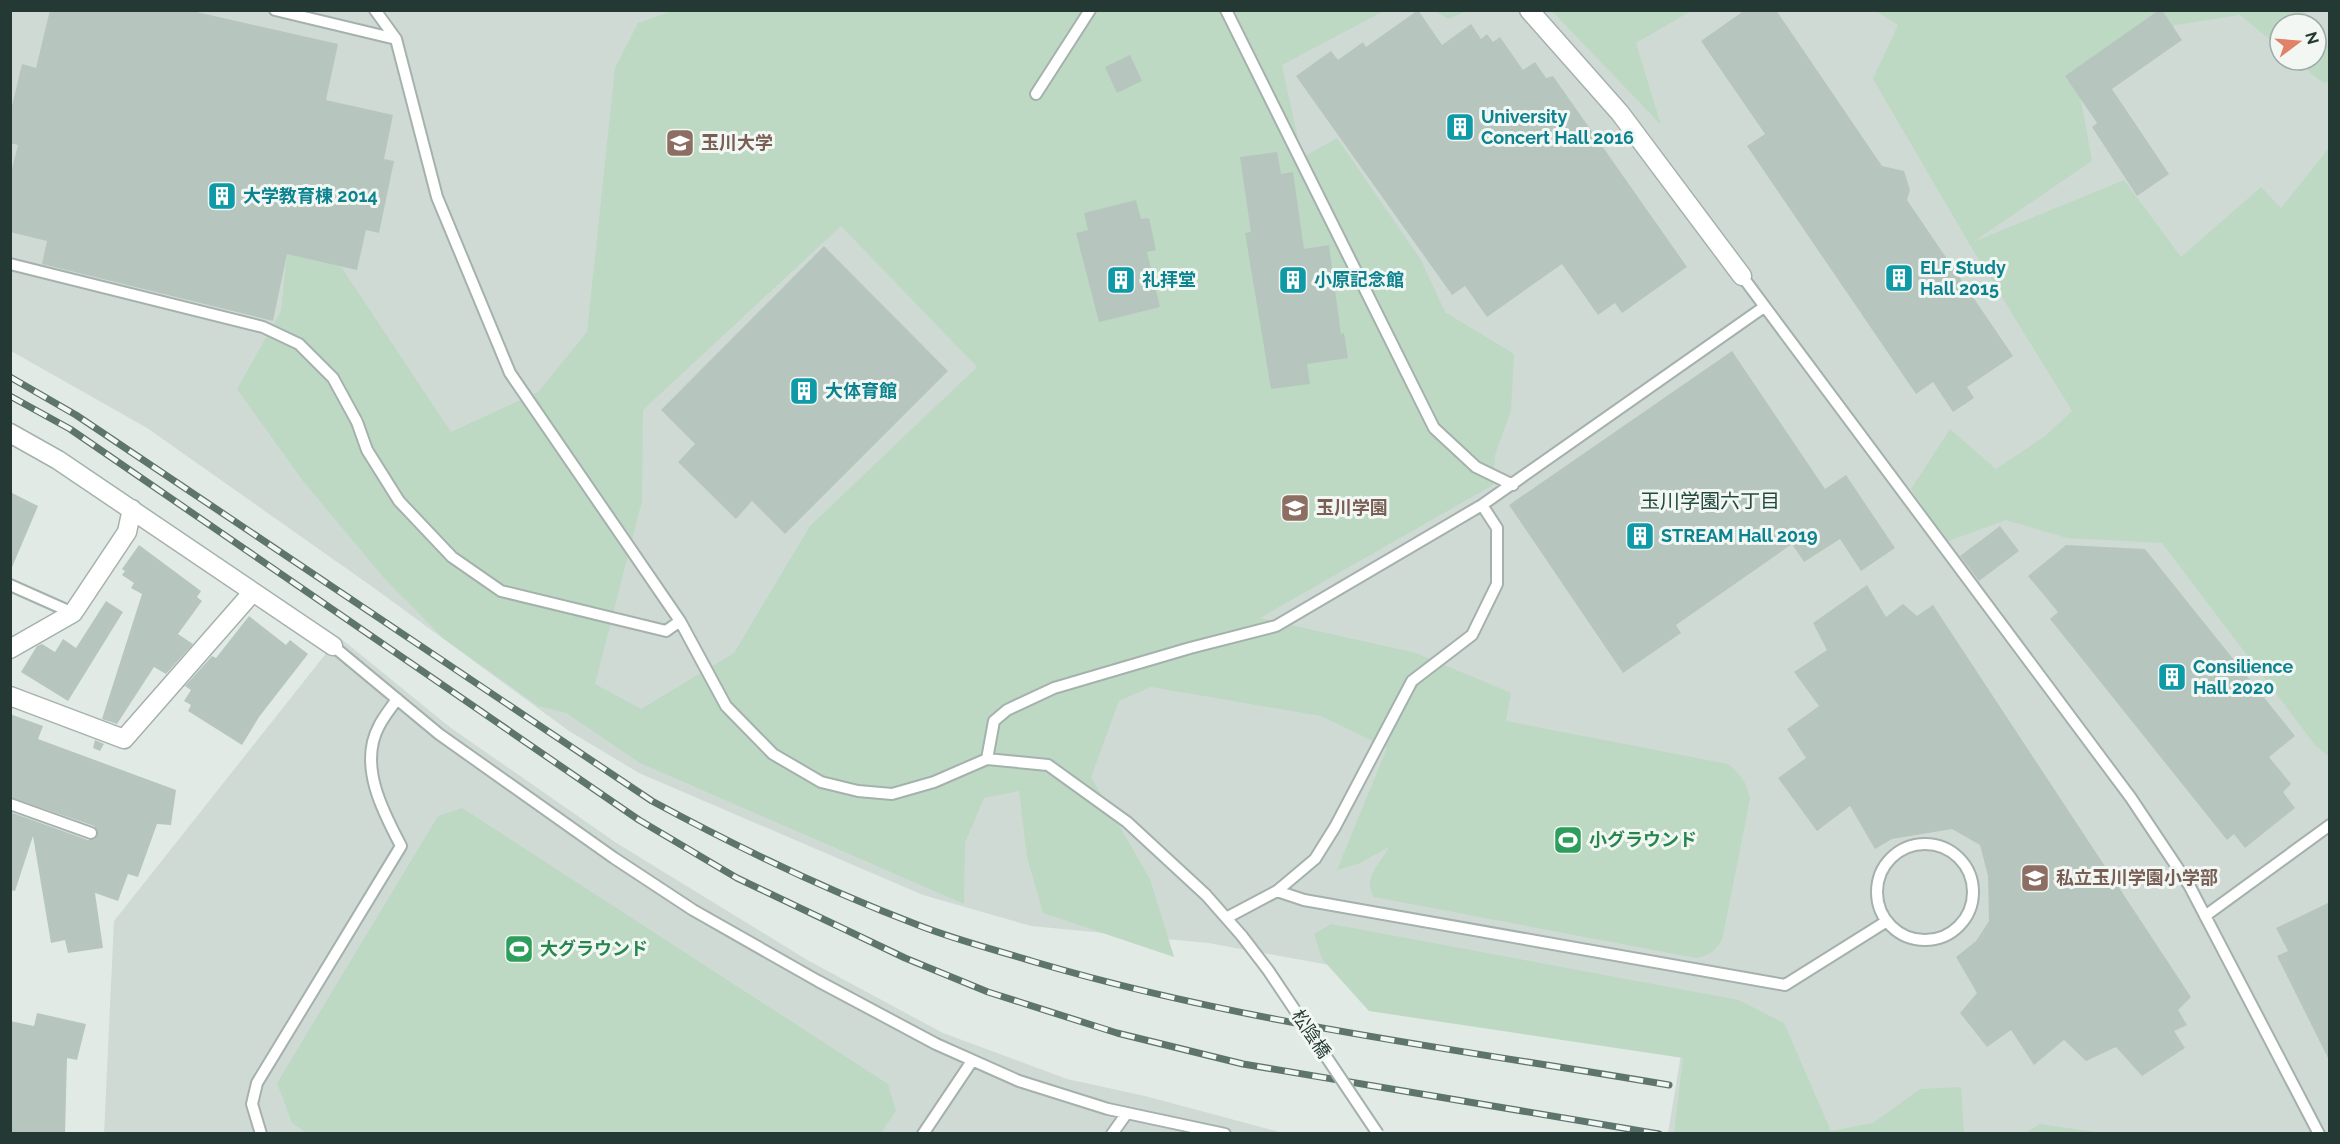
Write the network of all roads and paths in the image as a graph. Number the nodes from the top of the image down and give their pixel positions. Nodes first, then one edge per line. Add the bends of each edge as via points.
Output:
1 (274, 10) edge
2 (375, 10) edge
3 (1090, 10) edge
4 (1226, 10) edge
5 (1529, 10) edge
6 (396, 39) junction
7 (1036, 94) dead end
8 (10, 264) edge
9 (1742, 276) joint
10 (1764, 307) junction
11 (10, 433) edge
12 (1513, 485) junction
13 (1482, 506) junction
14 (132, 510) junction
15 (10, 585) edge
16 (252, 593) junction
17 (73, 613) junction
18 (680, 621) junction
19 (333, 646) joint
20 (10, 649) edge
21 (10, 696) edge
22 (397, 699) junction
23 (987, 759) junction
24 (10, 804) edge
25 (2330, 825) edge
26 (91, 833) dead end
27 (1277, 891) junction
28 (2205, 916) junction
29 (1228, 917) junction
30 (1887, 921) junction
31 (972, 1060) junction
32 (1127, 1113) junction
33 (261, 1134) edge
34 (923, 1134) edge
35 (1112, 1134) edge
36 (1225, 1134) edge
37 (1378, 1134) edge
38 (2319, 1134) edge

1 - 6 lane
2 - 6 lane
3 - 7 lane
4 - 12 lane via 1434,428 1476,467
5 - 9 street via 1620,113
6 - 18 lane via 437,197 510,373
8 - 18 lane via 263,327 299,345 333,378 367,450 399,501 452,557 501,591 666,631
9 - 10 lane
10 - 12 lane
10 - 28 lane via 2131,798
11 - 14 street
12 - 13 lane
13 - 23 lane via 1276,626 1054,687 1007,710 994,721
13 - 27 lane via 1497,528 1497,584 1472,635 1412,681 1315,859
14 - 16 street
14 - 17 street via 127,532
15 - 17 lane
16 - 19 street
16 - 21 street via 124,739
17 - 20 street
18 - 23 lane via 726,706 773,754 821,782 858,792 892,794 934,782
19 - 22 lane
22 - 31 lane via 439,734 693,910 926,1039
22 - 33 lane via 377,728 370,761 380,805 401,846 257,1083 252,1104
23 - 29 lane, 松陰橋 via 1048,765 1127,822
24 - 26 lane
25 - 28 lane
27 - 29 lane
27 - 30 lane via 1304,900 1785,985
28 - 38 lane
29 - 37 lane, 松陰橋, bridge
30 - 30 lane via 1877,901 1877,885 1882,869 1893,856 1907,847 1940,846 1966,867 1972,882 1969,912 1949,934 1920,940 1906,937
31 - 32 lane via 1019,1081
31 - 34 lane
32 - 35 lane
32 - 36 lane

